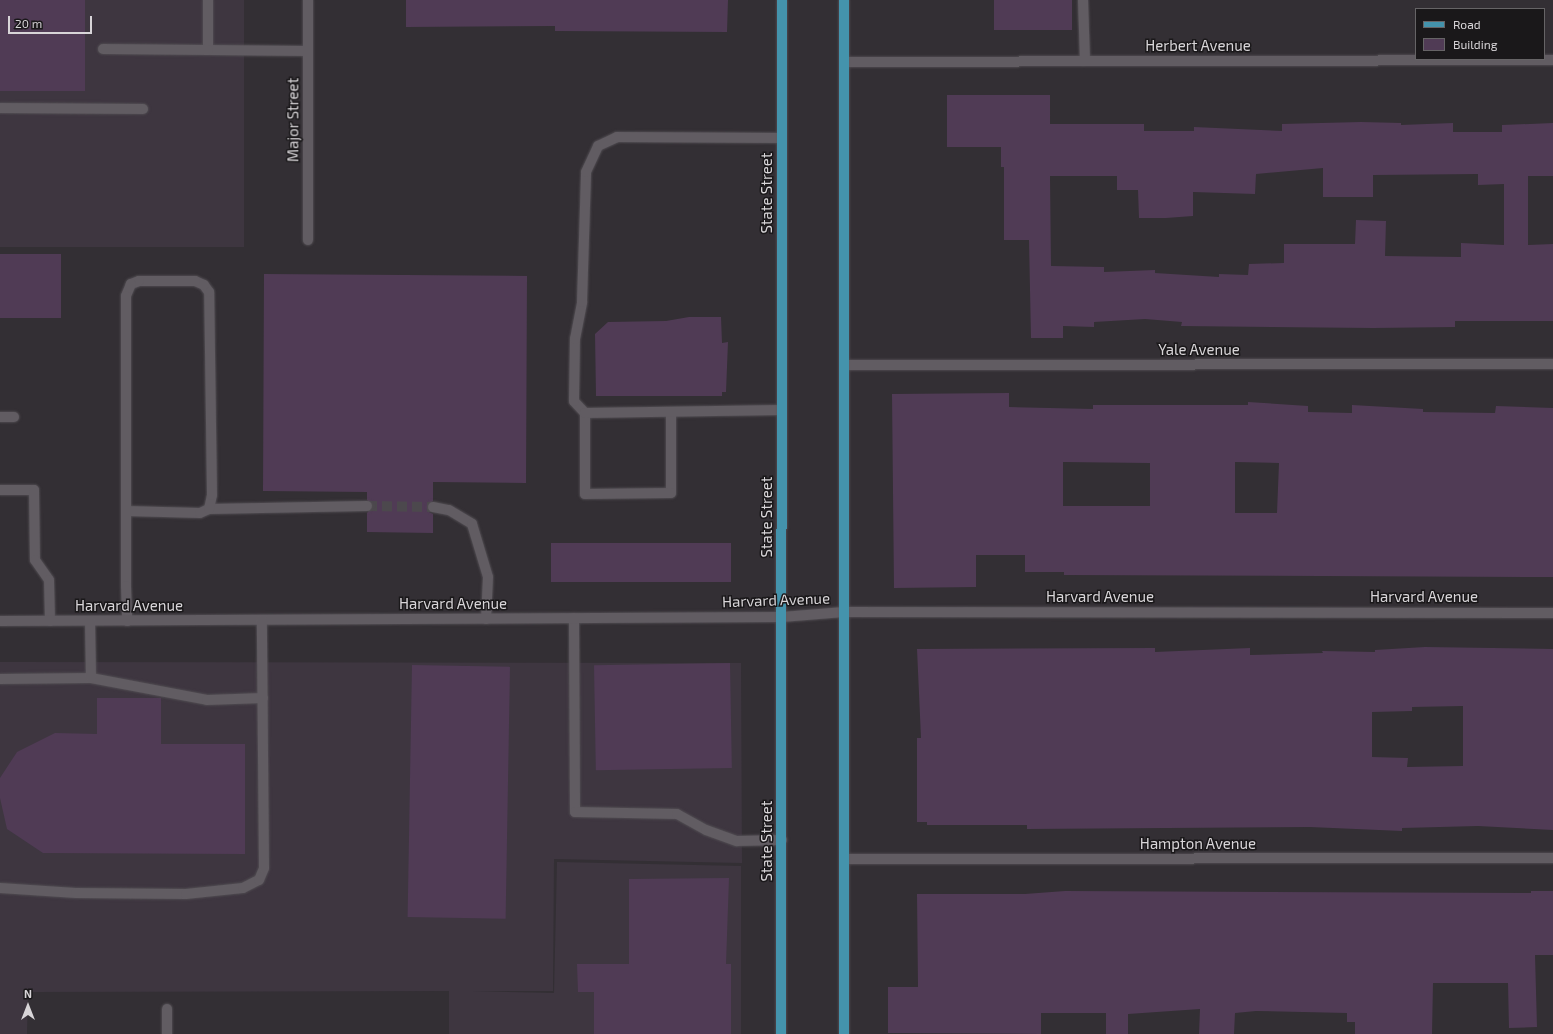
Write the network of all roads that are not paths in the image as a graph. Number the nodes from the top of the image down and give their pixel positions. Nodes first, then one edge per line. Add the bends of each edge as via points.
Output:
1 (208, 0) edge
2 (308, 0) edge
3 (782, 0) edge
4 (844, 0) edge
5 (1083, 0) edge
6 (104, 49) dead end
7 (208, 50) junction
8 (308, 51) junction
9 (1553, 60) edge
10 (1085, 61) junction
11 (844, 62) junction
12 (0, 108) edge
13 (143, 109) dead end
14 (782, 138) junction
15 (308, 240) dead end
16 (1553, 364) edge
17 (845, 365) junction
18 (782, 410) junction
19 (585, 412) junction
20 (671, 413) junction
21 (0, 417) edge
22 (14, 417) dead end
23 (0, 490) edge
24 (367, 506) tunnel mouth
25 (433, 507) tunnel mouth
26 (209, 509) junction
27 (126, 511) junction
28 (844, 612) junction
29 (1553, 612) edge
30 (782, 617) junction
31 (574, 618) junction
32 (486, 619) junction
33 (262, 620) junction
34 (0, 621) edge
35 (50, 621) junction
36 (90, 621) junction
37 (127, 621) junction
38 (91, 678) junction
39 (0, 679) edge
40 (262, 698) junction
41 (782, 840) junction
42 (1553, 858) edge
43 (844, 859) junction
44 (0, 888) edge
45 (167, 1009) dead end
46 (167, 1034) edge
47 (781, 1034) edge
48 (844, 1034) edge

1 - 7 street
2 - 8 street, Major Street
3 - 14 main road, State Street
4 - 11 main road
5 - 10 street
6 - 7 street
7 - 8 street
8 - 15 street, Major Street
9 - 10 street, Herbert Avenue
10 - 11 street, Herbert Avenue
11 - 17 main road
12 - 13 street
14 - 18 main road, State Street
14 - 19 street via 616,137 598,146 586,172 582,302 575,339 574,401
16 - 17 street, Yale Avenue
17 - 28 main road
18 - 20 street
18 - 30 main road, State Street
19 - 20 street
19 - 20 street via 585,494 671,493
21 - 22 street
23 - 35 street via 34,490 35,560 49,580
24 - 26 street
25 - 32 street via 449,510 472,524 488,577
26 - 27 street via 200,513
26 - 27 street via 212,495 209,292 204,284 195,281 140,281 131,284 126,296
27 - 37 street
28 - 29 street, Harvard Avenue
28 - 30 street, Harvard Avenue
28 - 43 main road
30 - 31 street, Harvard Avenue
30 - 41 main road, State Street
31 - 32 street, Harvard Avenue
31 - 41 street via 575,812 677,814 706,830 737,841
32 - 33 street, Harvard Avenue
33 - 37 street, Harvard Avenue
33 - 40 street
34 - 35 street, Harvard Avenue
35 - 36 street, Harvard Avenue
36 - 37 street, Harvard Avenue
36 - 38 street
38 - 39 street
38 - 40 street via 207,700
40 - 44 street via 264,868 259,880 242,888 186,894 76,894
41 - 47 main road, State Street
42 - 43 street, Hampton Avenue
43 - 48 main road
45 - 46 street

